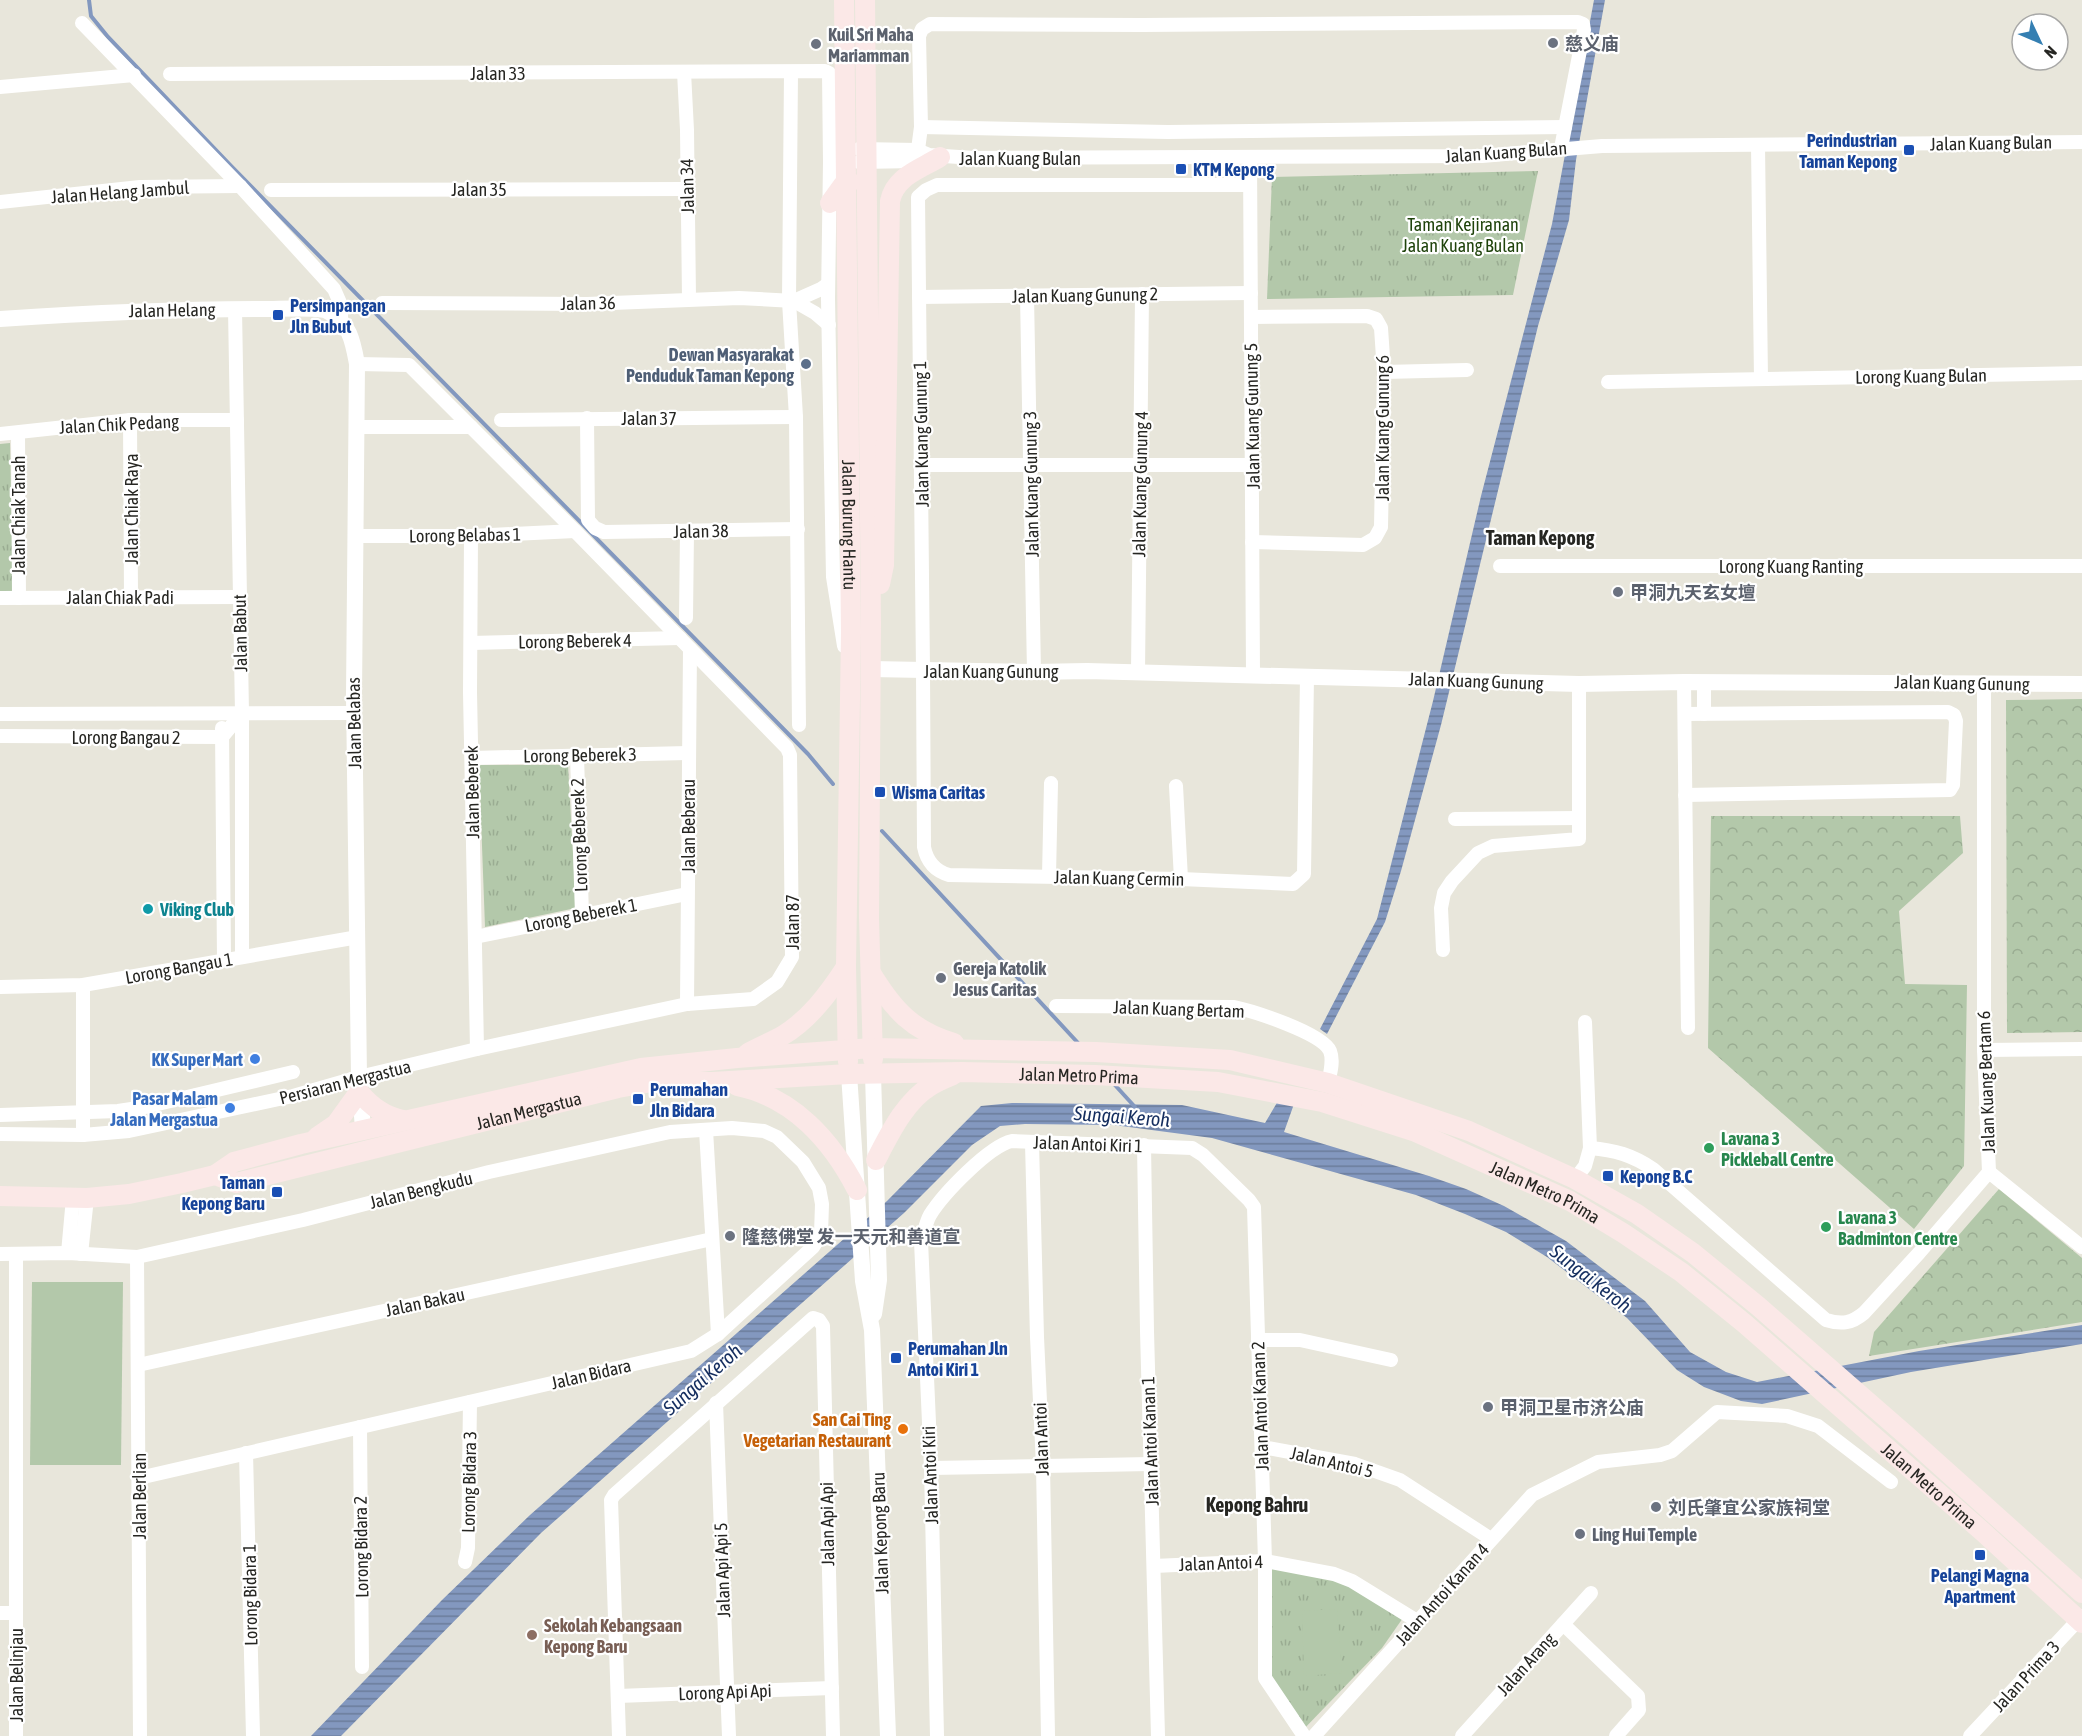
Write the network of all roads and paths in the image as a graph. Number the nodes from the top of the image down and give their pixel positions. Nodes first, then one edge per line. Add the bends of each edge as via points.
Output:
1 (844, 0) edge
2 (864, 0) edge
3 (82, 23) dead end
4 (684, 72) junction
5 (791, 72) junction
6 (170, 74) dead end
7 (134, 75) junction
8 (0, 87) edge
9 (1565, 127) junction
10 (2082, 142) edge
11 (1758, 145) junction
12 (924, 148) junction
13 (1561, 148) junction
14 (830, 155) junction
15 (1250, 157) junction
16 (1250, 185) junction
17 (240, 186) junction
18 (687, 189) junction
19 (271, 190) dead end
20 (890, 201) junction
21 (0, 202) edge
22 (830, 203) junction
23 (828, 284) junction
24 (1251, 292) junction
25 (1142, 294) junction
26 (1027, 296) junction
27 (919, 297) junction
28 (689, 299) junction
29 (792, 301) junction
30 (382, 303) dead end
31 (235, 309) junction
32 (1251, 317) junction
33 (0, 319) edge
34 (341, 321) junction
35 (829, 325) junction
36 (357, 364) junction
37 (1467, 370) dead end
38 (1384, 372) junction
39 (2082, 373) edge
40 (1761, 379) junction
41 (1608, 382) dead end
42 (796, 417) junction
43 (587, 418) junction
44 (130, 420) junction
45 (237, 420) junction
46 (501, 420) dead end
47 (356, 427) junction
48 (471, 427) junction
49 (18, 433) junction
50 (0, 434) edge
51 (859, 438) junction
52 (921, 465) junction
53 (1141, 465) junction
54 (1253, 465) junction
55 (1031, 466) junction
56 (798, 529) junction
57 (575, 531) junction
58 (687, 531) junction
59 (355, 536) junction
60 (471, 536) junction
61 (1252, 542) junction
62 (1500, 566) dead end
63 (2082, 566) edge
64 (19, 597) junction
65 (131, 597) junction
66 (239, 597) junction
67 (0, 598) edge
68 (686, 618) dead end
69 (871, 623) junction
70 (680, 638) junction
71 (471, 643) junction
72 (690, 649) junction
73 (871, 669) junction
74 (923, 670) junction
75 (1034, 672) junction
76 (1138, 673) junction
77 (1253, 675) junction
78 (1307, 677) junction
79 (850, 681) junction
80 (1684, 682) junction
81 (1704, 682) junction
82 (1984, 683) junction
83 (1579, 684) junction
84 (2082, 684) edge
85 (221, 713) junction
86 (242, 713) junction
87 (354, 713) junction
88 (0, 714) edge
89 (1685, 714) junction
90 (1704, 714) junction
91 (799, 725) dead end
92 (0, 736) edge
93 (222, 737) junction
94 (688, 753) junction
95 (577, 756) junction
96 (472, 758) junction
97 (1052, 783) dead end
98 (1176, 786) dead end
99 (1686, 795) junction
100 (1579, 818) junction
101 (1455, 819) dead end
102 (1049, 876) junction
103 (1181, 879) junction
104 (687, 894) junction
105 (582, 915) junction
106 (358, 937) junction
107 (475, 937) junction
108 (1443, 950) dead end
109 (242, 957) junction
110 (224, 960) junction
111 (846, 967) junction
112 (870, 971) junction
113 (82, 985) junction
114 (0, 987) edge
115 (687, 1004) junction
116 (1056, 1006) dead end
117 (1585, 1022) dead end
118 (1688, 1028) dead end
119 (872, 1048) junction
120 (477, 1049) junction
121 (847, 1049) junction
122 (974, 1049) junction
123 (2082, 1049) edge
124 (1984, 1050) junction
125 (737, 1058) junction
126 (293, 1072) dead end
127 (961, 1072) junction
128 (849, 1074) junction
129 (873, 1074) junction
130 (712, 1082) junction
131 (1328, 1083) junction
132 (359, 1084) junction
133 (83, 1113) junction
134 (0, 1114) edge
135 (404, 1120) junction
136 (363, 1130) junction
137 (706, 1130) junction
138 (0, 1134) edge
139 (83, 1135) junction
140 (391, 1143) junction
141 (1032, 1143) junction
142 (301, 1144) junction
143 (1144, 1145) junction
144 (1590, 1148) junction
145 (323, 1160) junction
146 (876, 1160) junction
147 (1989, 1172) junction
148 (215, 1175) junction
149 (1575, 1179) junction
150 (864, 1191) junction
151 (0, 1196) edge
152 (80, 1198) junction
153 (1254, 1207) joint
154 (929, 1216) joint
155 (712, 1239) junction
156 (2082, 1247) edge
157 (74, 1253) junction
158 (0, 1254) edge
159 (16, 1254) junction
160 (137, 1257) junction
161 (718, 1334) junction
162 (1258, 1340) junction
163 (1391, 1360) dead end
164 (138, 1365) junction
165 (470, 1402) junction
166 (716, 1403) junction
167 (360, 1427) junction
168 (1262, 1447) junction
169 (246, 1453) junction
170 (1151, 1464) junction
171 (1043, 1466) junction
172 (931, 1468) junction
173 (139, 1478) junction
174 (1891, 1482) dead end
175 (1491, 1539) junction
176 (1265, 1561) junction
177 (465, 1562) dead end
178 (1154, 1566) junction
179 (1591, 1593) dead end
180 (2082, 1593) edge
181 (0, 1613) edge
182 (16, 1613) junction
183 (2081, 1620) edge
184 (1417, 1621) junction
185 (1563, 1624) junction
186 (362, 1667) dead end
187 (831, 1688) junction
188 (727, 1693) junction
189 (618, 1696) junction
190 (16, 1736) edge
191 (140, 1736) edge
192 (253, 1736) edge
193 (619, 1736) edge
194 (729, 1736) edge
195 (833, 1736) edge
196 (888, 1736) edge
197 (937, 1736) edge
198 (1048, 1736) edge
199 (1158, 1736) edge
200 (1304, 1736) edge
201 (1314, 1736) edge
202 (1462, 1736) edge
203 (1616, 1736) edge
204 (1970, 1736) edge

1 - 51 main road, Jalan Burung Hantu
2 - 51 main road, Jalan Burung Hantu
3 - 7 street
4 - 5 street, Jalan 33
4 - 6 street, Jalan 33
4 - 18 street, Jalan 34
5 - 14 street, Jalan 33 via 825,71 830,76
5 - 29 street
7 - 8 street
7 - 17 street
9 - 12 street via 1168,132
9 - 12 street via 1584,30 1578,22 930,24 922,28 919,36
9 - 13 street
10 - 11 street, Jalan Kuang Bulan
11 - 13 street, Jalan Kuang Bulan
11 - 40 street
12 - 14 street, Jalan Kuang Bulan
12 - 14 street
12 - 15 street, Jalan Kuang Bulan
12 - 20 main road via 891,192
13 - 15 street, Jalan Kuang Bulan via 1482,156
14 - 22 street
15 - 16 street, Jalan Kuang Gunung 5
16 - 24 street, Jalan Kuang Gunung 5
16 - 27 street, Jalan Kuang Gunung 1 via 937,184 918,197
17 - 21 street, Jalan Helang Jambul via 140,187
17 - 34 street via 334,289 341,305
18 - 19 street, Jalan 35
18 - 28 street, Jalan 34
20 - 22 main road via 878,184 857,179 843,185
20 - 69 main road via 884,565
22 - 23 street
23 - 29 street, Jalan 36
23 - 35 street
24 - 25 street, Jalan Kuang Gunung 2
24 - 32 street, Jalan Kuang Gunung 5
25 - 26 street, Jalan Kuang Gunung 2
25 - 53 street, Jalan Kuang Gunung 4
26 - 27 street, Jalan Kuang Gunung 2
26 - 55 street, Jalan Kuang Gunung 3
27 - 52 street, Jalan Kuang Gunung 1
28 - 29 street, Jalan 36
28 - 30 street, Jalan 36 via 587,304
29 - 35 street, Jalan 36
29 - 42 street
31 - 33 street, Jalan Helang
31 - 34 street, Jalan Helang via 326,310
31 - 45 street, Jalan Babut
32 - 38 street, Jalan Kuang Gunung 6 via 1376,319 1381,328
32 - 54 street, Jalan Kuang Gunung 5
34 - 36 street, Jalan Belabas via 351,334
35 - 79 street via 833,577
36 - 47 street, Jalan Belabas
36 - 48 street, Jalan 87 via 409,365
37 - 38 street
38 - 61 street, Jalan Kuang Gunung 6 via 1381,527 1375,538 1363,545
39 - 40 street, Lorong Kuang Bulan
40 - 41 street, Lorong Kuang Bulan
42 - 43 street, Jalan 37
42 - 56 street
43 - 46 street, Jalan 37
43 - 58 street, Jalan 38 via 588,520 595,528 603,532
44 - 45 street, Jalan Chik Pedang
44 - 49 street, Jalan Chik Pedang
44 - 65 street, Jalan Chiak Raya
45 - 66 street, Jalan Babut
47 - 48 street
47 - 59 street, Jalan Belabas
48 - 57 street, Jalan 87
49 - 50 street, Jalan Chik Pedang
49 - 64 street, Jalan Chiak Tanah
51 - 69 main road, Jalan Burung Hantu
51 - 79 main road, Jalan Burung Hantu
52 - 55 street
52 - 74 street, Jalan Kuang Gunung 1
53 - 54 street
53 - 55 street
53 - 76 street, Jalan Kuang Gunung 4
54 - 61 street, Jalan Kuang Gunung 5
55 - 75 street, Jalan Kuang Gunung 3
56 - 58 street, Jalan 38
56 - 91 street
57 - 60 street, Lorong Belabas 1
57 - 70 street, Jalan 87
58 - 68 street
59 - 60 street, Lorong Belabas 1
59 - 87 street, Jalan Belabas
60 - 71 street, Jalan Beberek
61 - 77 street, Jalan Kuang Gunung 5
62 - 63 street, Lorong Kuang Ranting
64 - 65 street, Jalan Chiak Padi
64 - 67 street, Jalan Chiak Padi
65 - 66 street, Jalan Chiak Padi
66 - 86 street, Jalan Babut
69 - 73 main road, Jalan Burung Hantu
70 - 71 street, Lorong Beberek 4
70 - 72 street, Jalan 87
71 - 96 street, Jalan Beberek
72 - 94 street, Jalan Beberau
72 - 115 street, Jalan 87 via 789,752 792,957 777,982 753,999
73 - 74 street, Jalan Kuang Gunung
73 - 112 main road, Jalan Burung Hantu
74 - 75 street, Jalan Kuang Gunung
74 - 102 street, Jalan Kuang Cermin via 926,856 938,871 949,875
75 - 76 street, Jalan Kuang Gunung
76 - 77 street, Jalan Kuang Gunung
77 - 78 street, Jalan Kuang Gunung
78 - 83 street, Jalan Kuang Gunung
78 - 103 street, Jalan Kuang Cermin via 1304,874 1293,884
79 - 111 main road, Jalan Burung Hantu
80 - 81 street, Jalan Kuang Gunung
80 - 83 street, Jalan Kuang Gunung
80 - 89 street
81 - 82 street, Jalan Kuang Gunung
81 - 90 street
82 - 84 street, Jalan Kuang Gunung
82 - 124 street, Jalan Kuang Bertam 6
83 - 100 street
85 - 86 street, Lorong Bangau 2
85 - 88 street, Lorong Bangau 2
85 - 93 street
86 - 87 street, Lorong Bangau 2
86 - 93 street
86 - 109 street, Jalan Babut
87 - 106 street, Jalan Belabas
89 - 90 street
89 - 99 street
90 - 99 street via 1948,712 1956,721 1953,785 1944,791
92 - 93 street, Lorong Bangau 2
93 - 110 street
94 - 95 street, Lorong Beberek 3
94 - 104 street, Jalan Beberau
95 - 96 street, Lorong Beberek 3
95 - 105 street, Lorong Beberek 2
96 - 107 street, Jalan Beberek
97 - 102 street
98 - 103 street
99 - 118 street
100 - 101 street
100 - 108 street via 1579,839 1493,846 1478,853 1444,893
102 - 103 street, Jalan Kuang Cermin
104 - 105 street, Lorong Beberek 1
104 - 115 street, Jalan Beberau
105 - 107 street, Lorong Beberek 1
106 - 109 street, Lorong Bangau 1
106 - 132 street, Jalan Belabas
107 - 120 street, Jalan Beberek
109 - 110 street, Lorong Bangau 1
110 - 113 street, Lorong Bangau 1
111 - 121 main road, Jalan Burung Hantu
111 - 125 main road via 802,1020 784,1035
112 - 119 main road, Jalan Burung Hantu
112 - 122 main road via 885,995 915,1026
113 - 114 street, Lorong Bangau 1
113 - 133 street
115 - 120 street, Persiaran Mergastua
116 - 131 street, Jalan Kuang Bertam via 1234,1007 1253,1011 1324,1043 1332,1060
117 - 144 street
119 - 121 main road, Jalan Metro Prima
119 - 122 main road, Jalan Metro Prima
119 - 129 main road, Jalan Burung Hantu
120 - 132 street, Persiaran Mergastua
121 - 125 main road, Jalan Mergastua
121 - 128 main road, Jalan Burung Hantu
122 - 131 main road, Jalan Metro Prima via 1230,1060
123 - 124 street
124 - 147 street, Jalan Kuang Bertam 6
125 - 135 main road, Jalan Mergastua via 641,1068
126 - 133 street via 145,1107
127 - 129 main road, Jalan Metro Prima
127 - 146 main road via 931,1085 916,1098 896,1122
127 - 183 main road, Jalan Metro Prima via 1218,1082 1322,1102 1416,1131 1570,1201 1681,1272 1744,1323
128 - 129 main road, Jalan Mergastua
128 - 130 main road, Jalan Mergastua
128 - 150 street, Jalan Kepong Baru
129 - 146 street, Jalan Kepong Baru
130 - 140 main road, Jalan Mergastua via 657,1081 627,1086
130 - 150 main road via 764,1094 802,1117
131 - 149 main road, Jalan Metro Prima via 1469,1131
132 - 135 main road via 377,1110
132 - 136 street, Jalan Belabas
132 - 139 street, Persiaran Mergastua via 129,1131
132 - 142 main road via 336,1124
133 - 134 street
133 - 139 street
135 - 136 main road, Jalan Mergastua
136 - 140 main road
136 - 142 main road, Jalan Mergastua
136 - 145 main road
137 - 155 street
137 - 160 street, Jalan Bengkudu via 670,1132
137 - 161 street, Jalan Bidara via 764,1131 777,1137 803,1162 819,1188 822,1204 820,1234 813,1247
138 - 139 street, Persiaran Mergastua
140 - 145 main road, Jalan Mergastua
141 - 143 street, Jalan Antoi Kiri 1
141 - 154 street, Jalan Antoi Kiri 1 via 1004,1142 976,1163
141 - 171 street, Jalan Antoi
142 - 148 main road, Jalan Mergastua via 234,1162
143 - 153 street, Jalan Antoi Kiri 1 via 1192,1148
143 - 170 street, Jalan Antoi Kanan 1
144 - 147 street, Jalan Kuang Bertam 6 via 1628,1154 1653,1169 1826,1320 1836,1323 1845,1323 1864,1313
144 - 149 street via 1585,1166
145 - 148 main road, Jalan Mergastua via 236,1183
146 - 150 street, Jalan Kepong Baru
147 - 156 street
148 - 152 main road, Jalan Mergastua via 129,1194
149 - 180 main road, Jalan Metro Prima via 1637,1214 1758,1306
150 - 196 street, Jalan Kepong Baru via 871,1280
151 - 152 main road, Jalan Mergastua
152 - 157 street
153 - 162 street, Jalan Antoi Kanan 2
154 - 172 street, Jalan Antoi Kiri via 921,1241
155 - 161 street
155 - 164 street, Jalan Bakau
157 - 159 street, Jalan Bengkudu
157 - 160 street, Jalan Bengkudu
158 - 159 street, Jalan Bengkudu
159 - 182 street, Jalan Belinjau
160 - 164 street, Jalan Berlian
161 - 165 street, Jalan Bidara via 691,1351
162 - 163 street via 1300,1340
162 - 168 street, Jalan Antoi Kanan 2
164 - 173 street, Jalan Berlian
165 - 167 street, Jalan Bidara
165 - 177 street, Lorong Bidara 3
166 - 187 street, Jalan Api Api via 813,1318 819,1320 823,1326
166 - 188 street, Jalan Api Api 5
166 - 189 street via 614,1495 610,1505
167 - 169 street, Jalan Bidara
167 - 186 street, Lorong Bidara 2
168 - 175 street, Jalan Antoi 5 via 1355,1464 1400,1480
168 - 176 street, Jalan Antoi Kanan 2
169 - 173 street, Jalan Bidara
169 - 192 street, Lorong Bidara 1
170 - 171 street
170 - 178 street, Jalan Antoi Kanan 1
171 - 172 street
171 - 198 street, Jalan Antoi
172 - 197 street, Jalan Antoi Kiri
173 - 191 street, Jalan Berlian
174 - 175 street, Jalan Antoi Kanan 4 via 1818,1426 1787,1416 1717,1412 1672,1451 1598,1462 1532,1495
175 - 184 street, Jalan Antoi Kanan 4
176 - 178 street, Jalan Antoi 4
176 - 184 street, Jalan Antoi 4 via 1352,1581
176 - 200 street, Jalan Antoi Kanan 2 via 1265,1678
178 - 199 street, Jalan Antoi Kanan 1
179 - 185 street, Jalan Arang
181 - 182 street
182 - 190 street, Jalan Belinjau
183 - 204 street, Jalan Prima 3
184 - 201 street, Jalan Antoi Kanan 4
185 - 202 street, Jalan Arang
185 - 203 street via 1638,1696 1639,1710
187 - 188 street, Lorong Api Api
187 - 195 street, Jalan Api Api
188 - 189 street, Lorong Api Api
188 - 194 street, Jalan Api Api 5
189 - 193 street

